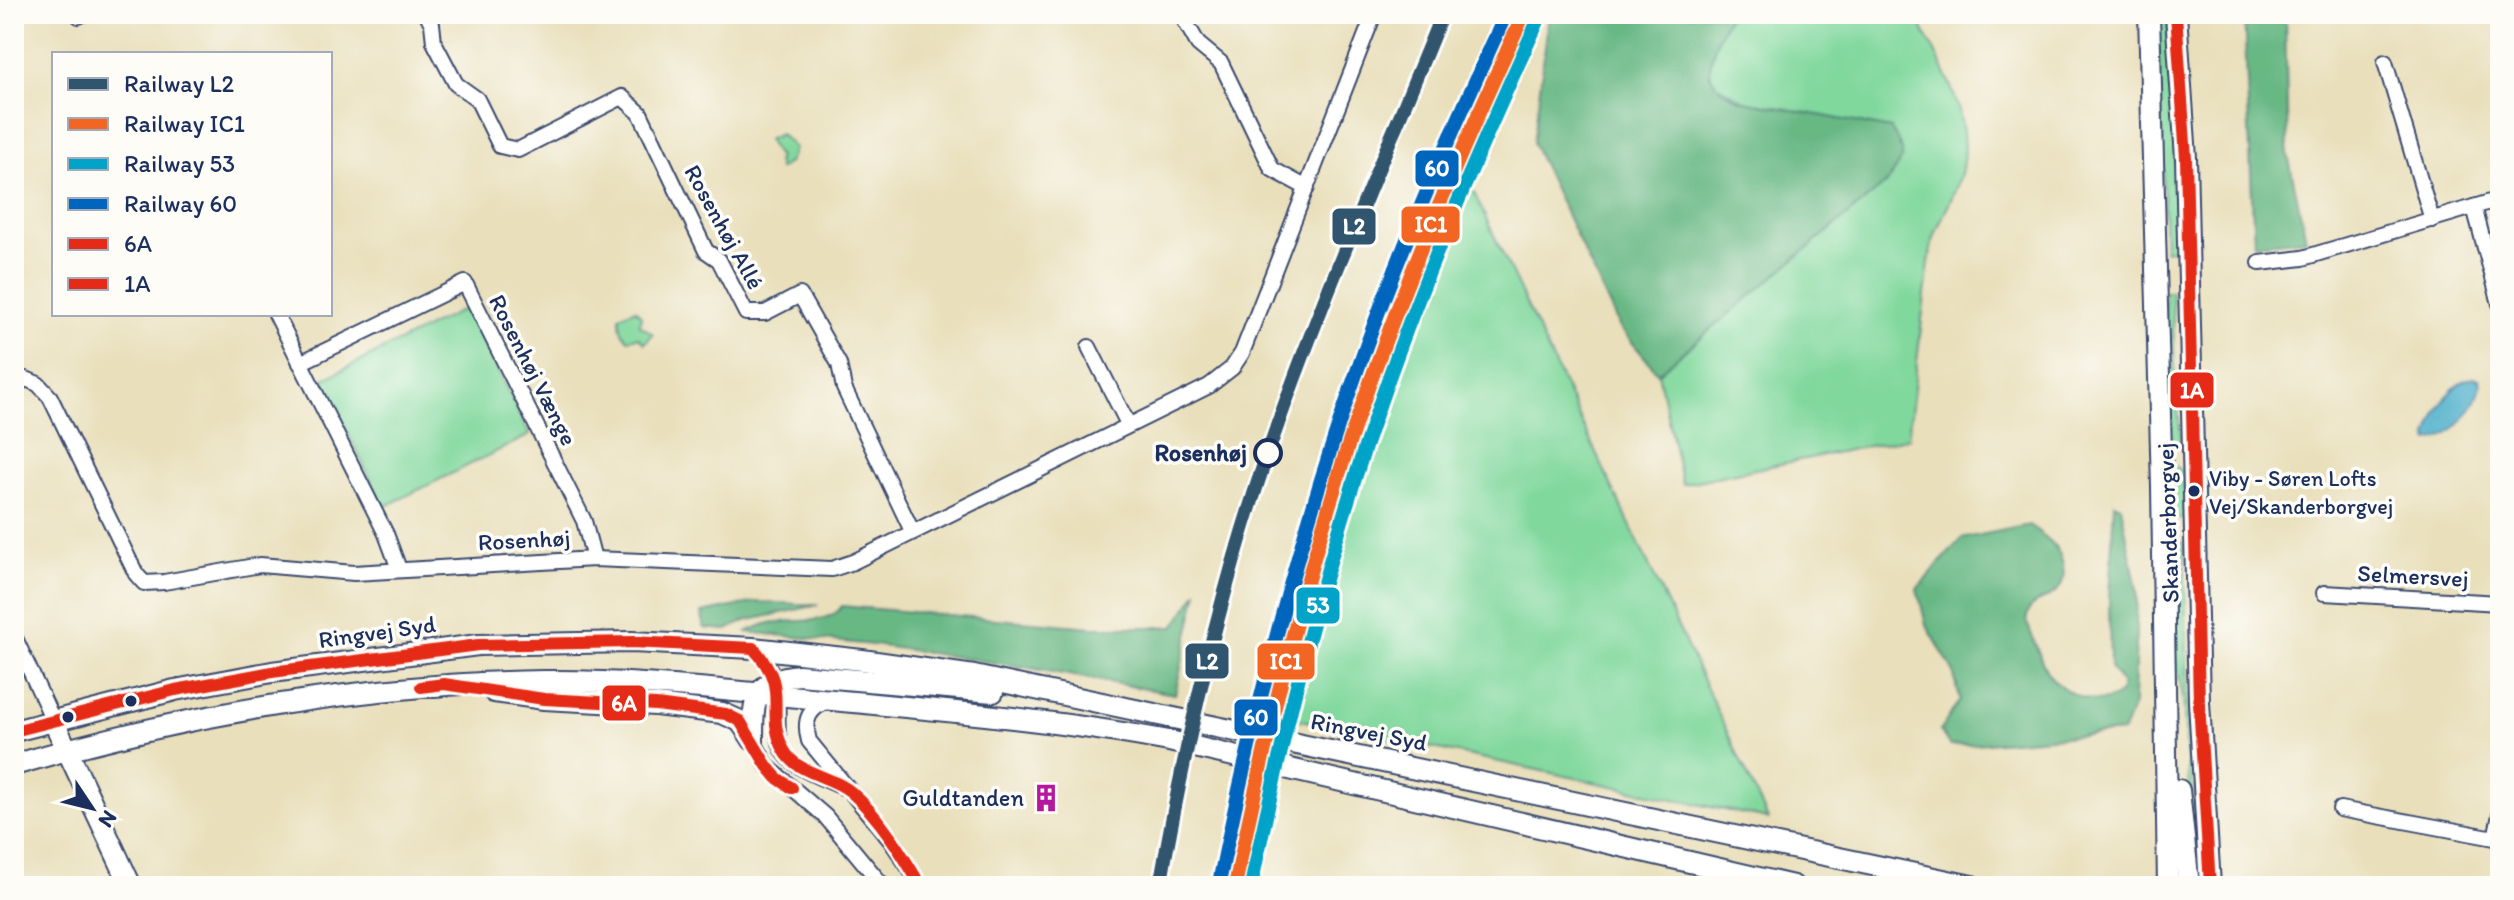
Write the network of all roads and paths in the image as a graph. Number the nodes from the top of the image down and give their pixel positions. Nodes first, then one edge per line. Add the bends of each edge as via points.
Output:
1 (77, 14) edge
2 (83, 14) edge
3 (427, 14) edge
4 (1181, 14) edge
5 (1374, 14) edge
6 (2149, 14) edge
7 (2176, 14) edge
8 (2385, 62) dead end
9 (1307, 188) junction
10 (2500, 199) edge
11 (2474, 207) junction
12 (2432, 220) junction
13 (2260, 263) dead end
14 (2500, 304) edge
15 (277, 316) edge
16 (1089, 347) dead end
17 (300, 363) junction
18 (14, 385) edge
19 (1128, 424) junction
20 (912, 531) junction
21 (594, 559) junction
22 (399, 569) junction
23 (2324, 593) dead end
24 (2500, 603) edge
25 (14, 636) edge
26 (753, 648) junction
27 (2166, 671) junction
28 (444, 684) junction
29 (770, 689) junction
30 (830, 700) junction
31 (1108, 704) junction
32 (53, 720) junction
33 (14, 731) edge
34 (753, 740) junction
35 (68, 751) junction
36 (14, 765) edge
37 (850, 791) junction
38 (2340, 809) dead end
39 (2500, 815) edge
40 (2498, 838) edge
41 (131, 886) edge
42 (883, 886) edge
43 (921, 886) edge
44 (1793, 886) edge
45 (1972, 886) edge
46 (2168, 886) edge
47 (2189, 886) edge
48 (2210, 886) edge

1 - 2 street
3 - 20 street, Rosenhøj Allé via 434,42 456,84 477,99 500,146 518,150 622,97 640,113 706,251 719,260 746,313 765,313 800,295 839,364 844,388
4 - 9 street via 1198,44 1221,63 1272,169
5 - 9 street, Rosenhøj
6 - 27 main road, Skanderborgvej
7 - 48 main road, Skanderborgvej via 2186,158 2199,702
8 - 12 street
9 - 19 street, Rosenhøj via 1232,368 1209,386
10 - 11 street
11 - 12 street
11 - 14 street
12 - 13 street via 2303,258
15 - 17 street
16 - 19 street
17 - 21 street, Rosenhøj Vænge via 465,283 584,521
17 - 22 street
18 - 22 street, Rosenhøj via 26,379 50,397 144,583 260,565 354,573
19 - 20 street, Rosenhøj
20 - 21 street, Rosenhøj via 832,569
21 - 22 street, Rosenhøj
23 - 24 street, Selmersvej
25 - 32 street
26 - 29 street via 770,667
26 - 31 main road, Ringvej Syd via 974,676
26 - 32 main road, Ringvej Syd via 632,642 478,645 272,672
27 - 46 main road, Skanderborgvej
27 - 47 main road
28 - 29 main road via 611,682
28 - 34 main road via 544,699 722,713 740,721
28 - 35 main road via 244,710
29 - 30 main road
29 - 31 main road via 799,675
29 - 34 main road via 754,704
29 - 37 street via 785,753
30 - 37 street via 809,712 807,737
30 - 44 main road via 1095,727
31 - 45 main road, Ringvej Syd
32 - 33 main road, Ringvej Syd
32 - 35 main road
34 - 42 street via 767,766 825,816
35 - 36 main road
35 - 41 main road
37 - 43 street
38 - 40 street
39 - 40 street

